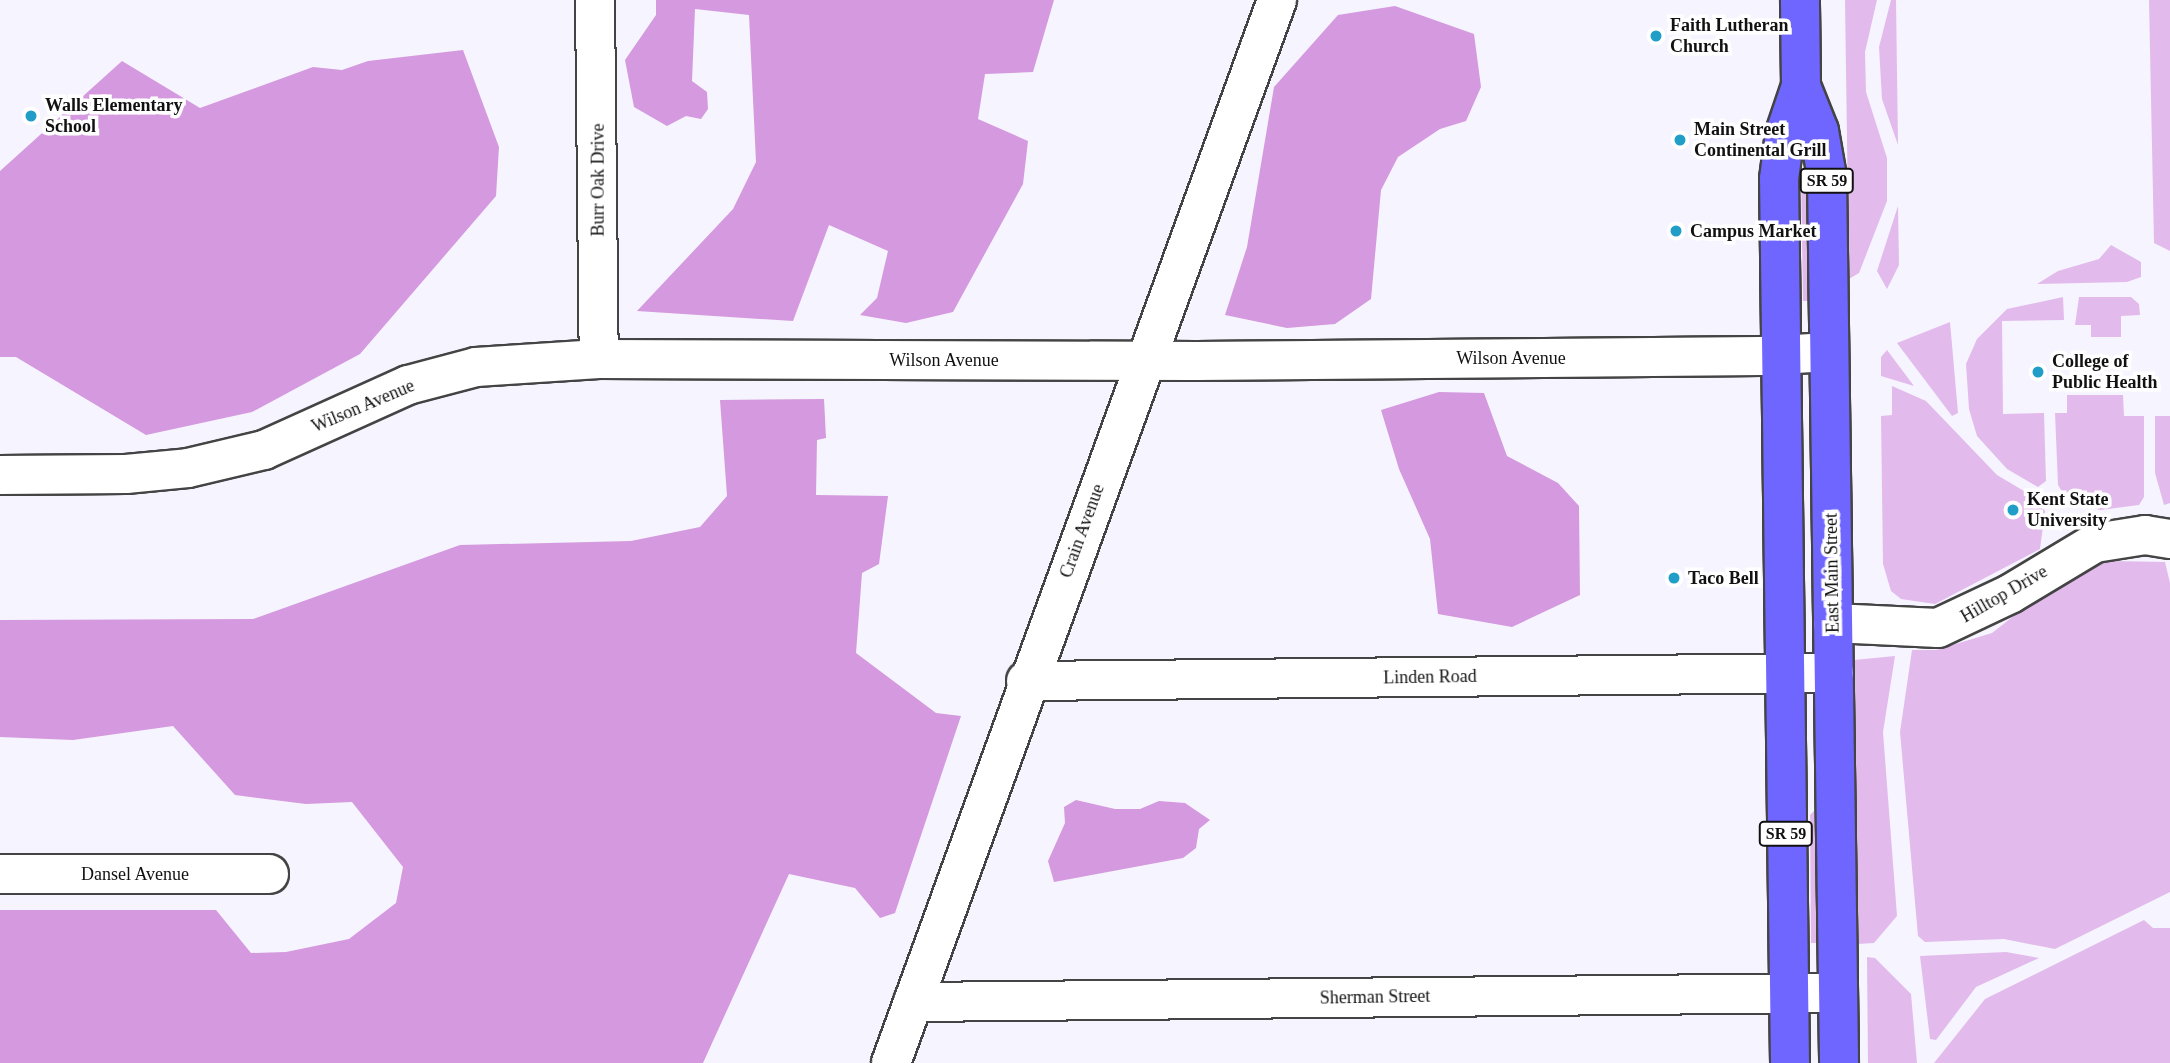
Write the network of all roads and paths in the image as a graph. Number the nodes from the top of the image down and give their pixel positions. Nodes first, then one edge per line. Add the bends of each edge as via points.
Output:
1 (595, 0) edge
2 (1277, 0) edge
3 (1800, 0) edge
4 (1801, 86) junction
5 (1829, 352) junction
6 (1780, 355) junction
7 (599, 359) junction
8 (1145, 360) junction
9 (0, 475) edge
10 (2170, 539) edge
11 (1833, 622) junction
12 (1834, 673) junction
13 (1784, 674) junction
14 (1026, 681) junction
15 (0, 874) edge
16 (269, 874) dead end
17 (1789, 993) junction
18 (1838, 993) junction
19 (913, 1002) junction
20 (891, 1063) edge
21 (1790, 1063) edge
22 (1839, 1063) edge

1 - 7 street, Burr Oak Drive
2 - 8 street, Crain Avenue
3 - 4 main road, East Main Street / SR 59
4 - 5 main road, East Main Street / SR 59 via 1819,131 1827,177
4 - 6 main road, East Main Street / SR 59 via 1785,133 1779,179
5 - 6 street, Wilson Avenue
5 - 11 main road, East Main Street / SR 59
6 - 8 street, Wilson Avenue
6 - 13 main road, East Main Street / SR 59
7 - 8 street, Wilson Avenue
7 - 9 street, Wilson Avenue via 476,367 408,385 264,450 188,467 126,474
8 - 14 street, Crain Avenue
10 - 11 street, Hilltop Drive via 2145,535 2095,543 2010,594 1938,628
11 - 12 main road, East Main Street / SR 59
12 - 13 street, Linden Road
12 - 18 main road, East Main Street / SR 59
13 - 14 street, Linden Road
13 - 17 main road, East Main Street / SR 59
14 - 19 street, Crain Avenue
15 - 16 street, Dansel Avenue
17 - 18 street, Sherman Street
17 - 19 street, Sherman Street
17 - 21 main road, East Main Street / SR 59
18 - 22 main road, East Main Street / SR 59
19 - 20 street, Crain Avenue

